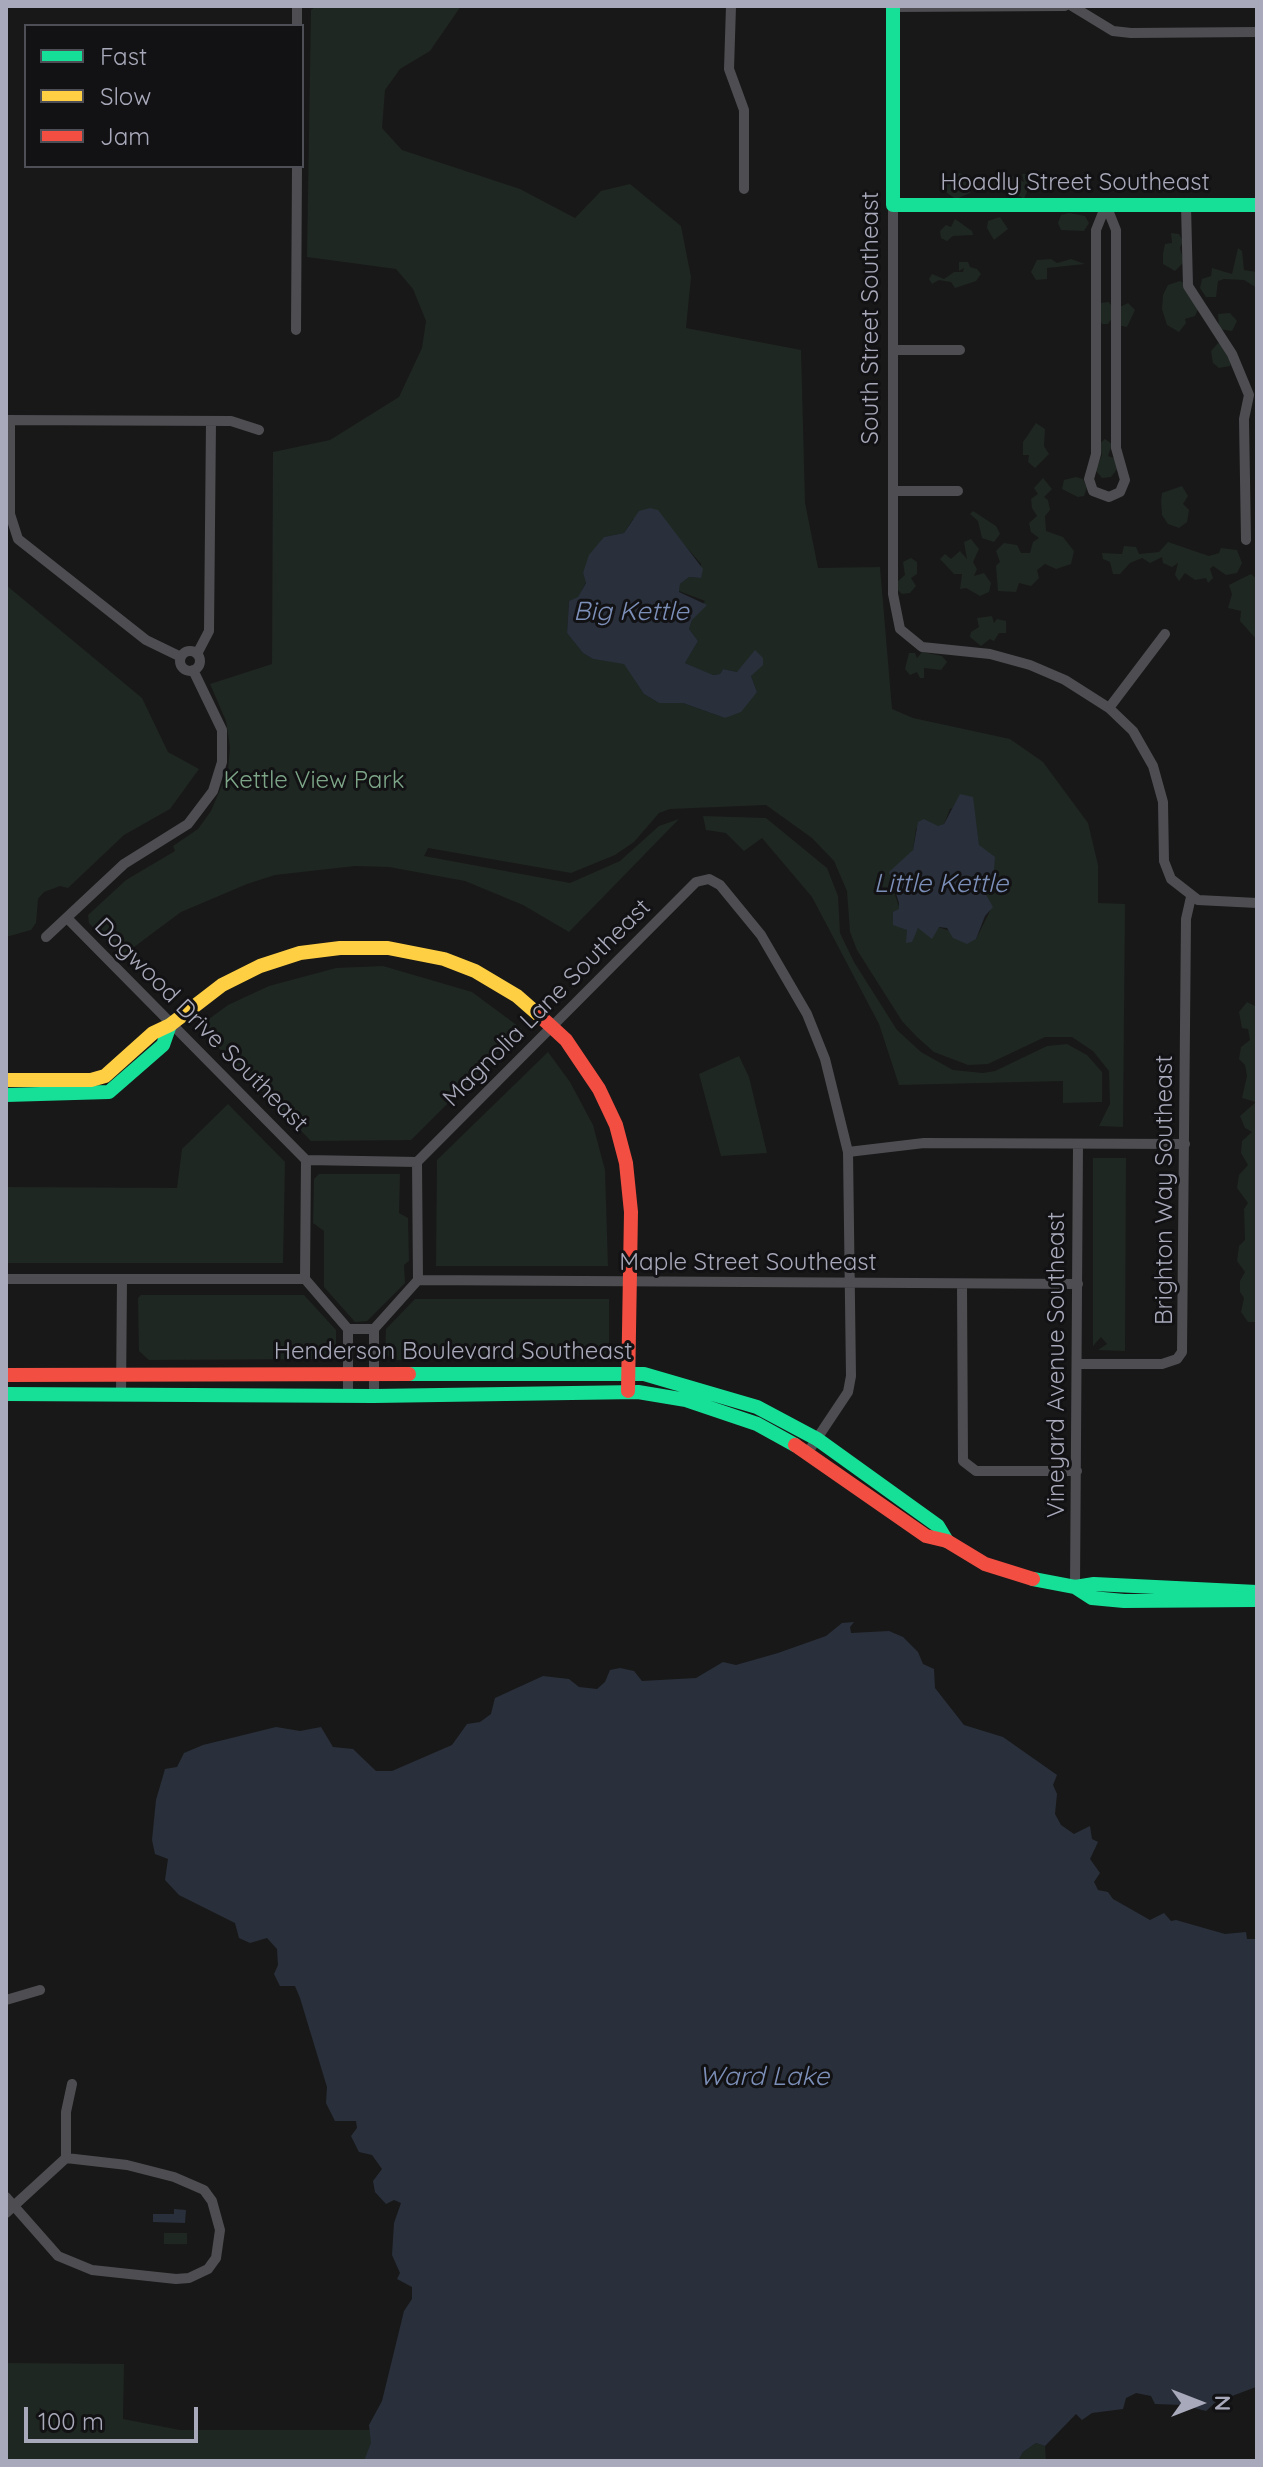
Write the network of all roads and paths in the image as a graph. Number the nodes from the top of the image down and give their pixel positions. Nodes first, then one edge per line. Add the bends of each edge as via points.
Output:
1 (731, 6) edge
2 (893, 6) edge
3 (1065, 6) edge
4 (1072, 6) edge
5 (1257, 32) edge
6 (297, 168) edge
7 (744, 189) dead end
8 (893, 205) junction
9 (1106, 205) junction
10 (1257, 205) edge
11 (1186, 206) junction
12 (296, 330) dead end
13 (893, 350) junction
14 (960, 350) dead end
15 (1253, 398) edge
16 (8, 420) edge
17 (211, 421) junction
18 (259, 430) dead end
19 (893, 491) junction
20 (958, 491) dead end
21 (1246, 540) dead end
22 (1165, 634) dead end
23 (197, 654) junction
24 (181, 657) junction
25 (193, 670) junction
26 (1109, 708) junction
27 (1191, 897) junction
28 (1257, 903) edge
29 (68, 919) junction
30 (46, 937) dead end
31 (170, 1025) junction
32 (553, 1027) junction
33 (6, 1080) edge
34 (6, 1095) edge
35 (1078, 1144) junction
36 (1185, 1144) junction
37 (848, 1152) junction
38 (306, 1160) junction
39 (417, 1162) junction
40 (6, 1279) edge
41 (122, 1279) junction
42 (305, 1279) junction
43 (418, 1280) junction
44 (631, 1283) junction
45 (851, 1283) junction
46 (962, 1284) junction
47 (1078, 1284) junction
48 (348, 1329) junction
49 (374, 1329) junction
50 (1078, 1364) junction
51 (631, 1372) junction
52 (121, 1373) junction
53 (374, 1374) junction
54 (6, 1375) edge
55 (348, 1375) junction
56 (628, 1391) junction
57 (6, 1394) edge
58 (121, 1395) junction
59 (348, 1396) junction
60 (374, 1396) junction
61 (817, 1439) junction
62 (808, 1452) junction
63 (1077, 1471) junction
64 (947, 1541) junction
65 (1075, 1587) junction
66 (1257, 1592) edge
67 (1257, 1600) edge
68 (40, 1990) dead end
69 (6, 2000) edge
70 (72, 2084) dead end
71 (66, 2158) junction
72 (8, 2205) edge

1 - 7 street via 729,69 744,110
2 - 3 street
2 - 8 main road, South Street Southeast
4 - 5 street via 1113,31
6 - 12 street
8 - 9 main road, Hoadly Street Southeast
8 - 13 street, South Street Southeast
9 - 9 street via 1096,230 1096,454 1089,479 1096,494 1109,497 1120,492 1125,480 1116,448 1116,230
9 - 11 main road, Hoadly Street Southeast
10 - 11 main road, Hoadly Street Southeast
11 - 15 street via 1188,286
13 - 14 street
13 - 19 street, South Street Southeast
15 - 21 street via 1244,419
16 - 17 street
16 - 24 street via 10,514 18,539 146,640
17 - 18 street via 239,422
17 - 23 street via 209,631
19 - 20 street
19 - 26 street, South Street Southeast via 893,610 900,629 922,647 990,654 1039,668
22 - 26 street
23 - 24 street
23 - 25 street via 200,661
24 - 25 street via 183,667
25 - 29 street via 222,730 222,762 213,791 188,824 124,864
26 - 27 street via 1133,731 1153,766 1163,802 1164,861 1171,879
27 - 28 street
27 - 36 street, Brighton Way Southeast via 1186,919
29 - 30 street
29 - 31 street, Dogwood Drive Southeast
31 - 32 main road via 222,985 260,966 300,953 361,947 413,951 475,971 517,996
31 - 33 main road via 153,1033 105,1076
31 - 34 main road via 163,1045 109,1092
31 - 38 street, Dogwood Drive Southeast
32 - 37 street, Magnolia Lane Southeast via 696,882 709,879 761,935 807,1014 825,1059
32 - 39 street, Magnolia Lane Southeast
32 - 44 main road via 599,1089 622,1144 631,1212
35 - 36 street
35 - 37 street via 916,1143
35 - 47 street, Vineyard Avenue Southeast
36 - 50 street, Brighton Way Southeast via 1182,1352 1162,1364
37 - 45 street
38 - 39 street
38 - 42 street
39 - 43 street
40 - 41 street
41 - 42 street
41 - 52 street
42 - 48 street
43 - 44 street, Maple Street Southeast
43 - 49 street
44 - 45 street, Maple Street Southeast
44 - 51 main road
45 - 46 street, Maple Street Southeast
45 - 61 street via 848,1392
46 - 47 street, Maple Street Southeast
46 - 63 street via 963,1461 976,1471
47 - 50 street, Vineyard Avenue Southeast
48 - 49 street
48 - 55 street
49 - 53 street
50 - 63 street, Vineyard Avenue Southeast
51 - 53 main road, Henderson Boulevard Southeast
51 - 56 main road
51 - 61 main road, Henderson Boulevard Southeast via 757,1407
52 - 54 main road, Henderson Boulevard Southeast
52 - 55 main road, Henderson Boulevard Southeast
52 - 58 street
53 - 55 main road, Henderson Boulevard Southeast
53 - 60 street
55 - 59 street
56 - 60 main road, Henderson Boulevard Southeast
56 - 62 main road, Henderson Boulevard Southeast via 710,1407 757,1424
57 - 58 main road, Henderson Boulevard Southeast
58 - 59 main road, Henderson Boulevard Southeast
59 - 60 main road, Henderson Boulevard Southeast
61 - 62 street
61 - 64 main road, Henderson Boulevard Southeast via 938,1526
62 - 64 main road, Henderson Boulevard Southeast via 926,1536
63 - 65 street, Vineyard Avenue Southeast
64 - 65 main road, Henderson Boulevard Southeast via 1020,1577
65 - 66 main road, Henderson Boulevard Southeast
65 - 67 main road, Henderson Boulevard Southeast via 1092,1598 1124,1601
68 - 69 street
70 - 71 street
71 - 72 street
71 - 72 street via 127,2165 204,2190 220,2230 216,2258 200,2275 176,2279 92,2270 58,2256

